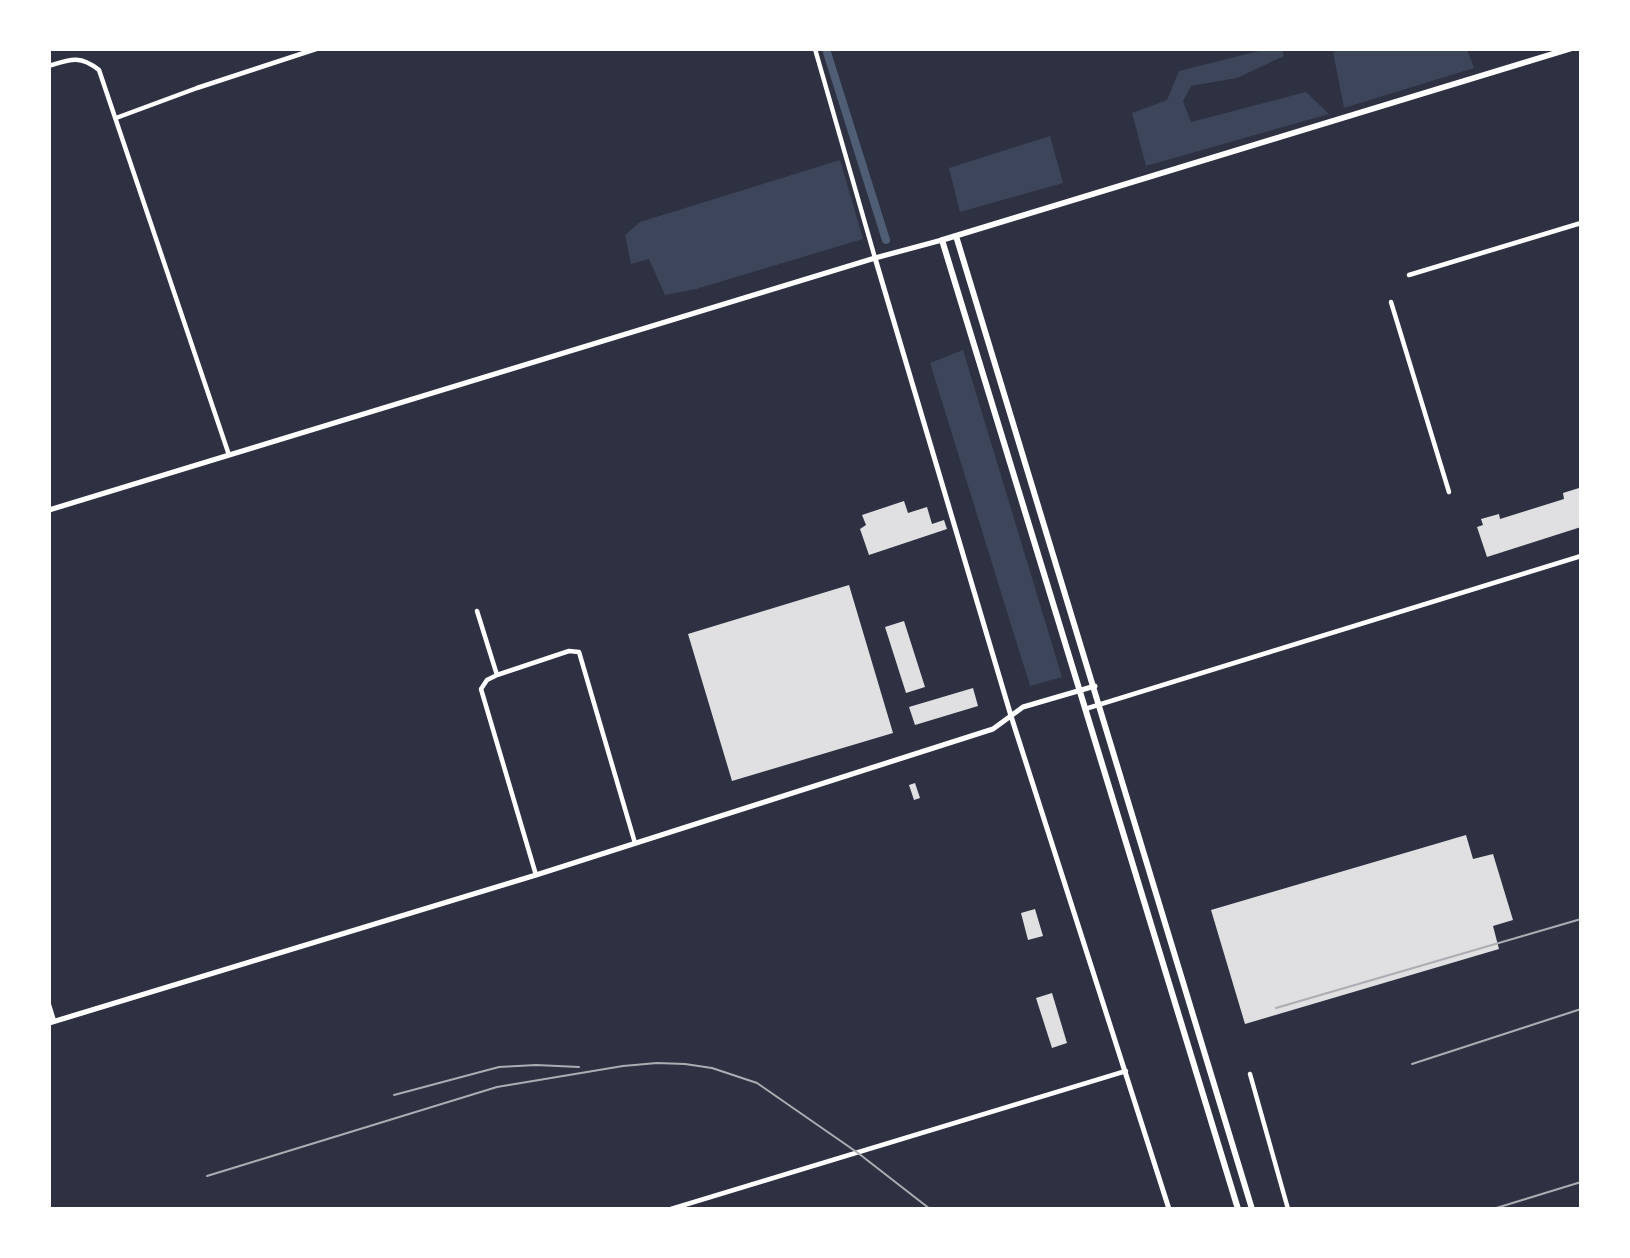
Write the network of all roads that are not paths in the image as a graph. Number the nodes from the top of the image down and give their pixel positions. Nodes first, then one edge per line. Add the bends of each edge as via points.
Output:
1 (316, 49) edge
2 (815, 49) edge
3 (1569, 49) edge
4 (49, 66) edge
5 (116, 118) junction
6 (1581, 223) edge
7 (956, 236) junction
8 (942, 240) junction
9 (875, 258) junction
10 (1409, 275) dead end
11 (1391, 302) dead end
12 (229, 455) junction
13 (1449, 492) dead end
14 (1034, 493) junction
15 (1020, 497) junction
16 (49, 510) edge
17 (1581, 556) edge
18 (477, 611) dead end
19 (497, 675) junction
20 (1095, 686) junction
21 (1079, 690) junction
22 (1100, 704) junction
23 (1085, 709) junction
24 (1012, 716) junction
25 (635, 843) junction
26 (536, 875) junction
27 (1163, 909) junction
28 (1148, 913) junction
29 (49, 1005) edge
30 (51, 1022) edge
31 (1126, 1070) junction
32 (1250, 1074) dead end
33 (671, 1209) edge
34 (1169, 1209) edge
35 (1238, 1209) edge
36 (1252, 1209) edge
37 (1288, 1209) edge

1 - 5 street
2 - 9 street
3 - 7 main road
4 - 5 street via 81,59 94,65
5 - 12 street
6 - 10 street
7 - 8 main road
7 - 14 main road
8 - 9 street
8 - 15 main road
9 - 12 street
9 - 24 street
11 - 13 street
12 - 16 street
14 - 15 main road
14 - 20 main road
15 - 21 main road
17 - 22 street
18 - 19 street
19 - 25 street via 579,652
19 - 26 street via 481,689
20 - 21 street
20 - 22 main road
21 - 23 main road
21 - 24 street via 1032,704
22 - 23 street
22 - 27 main road
23 - 28 main road
24 - 25 street via 993,729
24 - 31 street
25 - 26 street
26 - 30 street
27 - 28 main road
27 - 36 main road
28 - 35 main road
29 - 30 street
31 - 33 street
31 - 34 street
32 - 37 street

